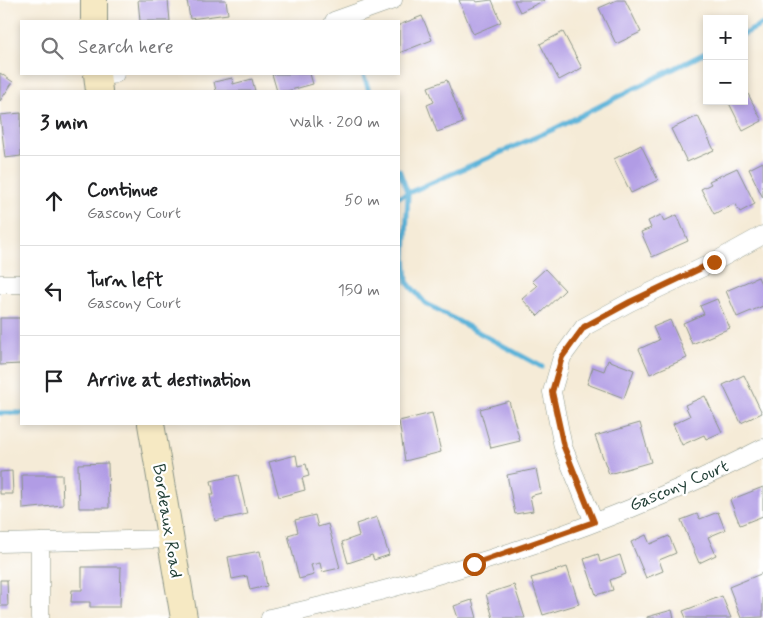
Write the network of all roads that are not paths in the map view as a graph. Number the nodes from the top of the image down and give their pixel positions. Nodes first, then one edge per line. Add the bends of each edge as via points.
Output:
1 (94, 0) edge
2 (393, 0) edge
3 (94, 20) edge
4 (337, 20) edge
5 (763, 235) edge
6 (0, 284) edge
7 (20, 284) edge
8 (151, 425) edge
9 (763, 448) edge
10 (594, 522) junction
11 (170, 539) junction
12 (40, 542) junction
13 (0, 543) edge
14 (40, 618) edge
15 (184, 618) edge
16 (270, 618) edge

1 - 3 street
2 - 4 street
5 - 10 street via 584,327 562,357 552,392 564,447
6 - 7 street
8 - 11 street, Bordeaux Road
9 - 10 street, Gascony Court via 714,474
10 - 16 street, Gascony Court via 474,564 346,601
11 - 12 street
11 - 15 street, Bordeaux Road
12 - 13 street
12 - 14 street

